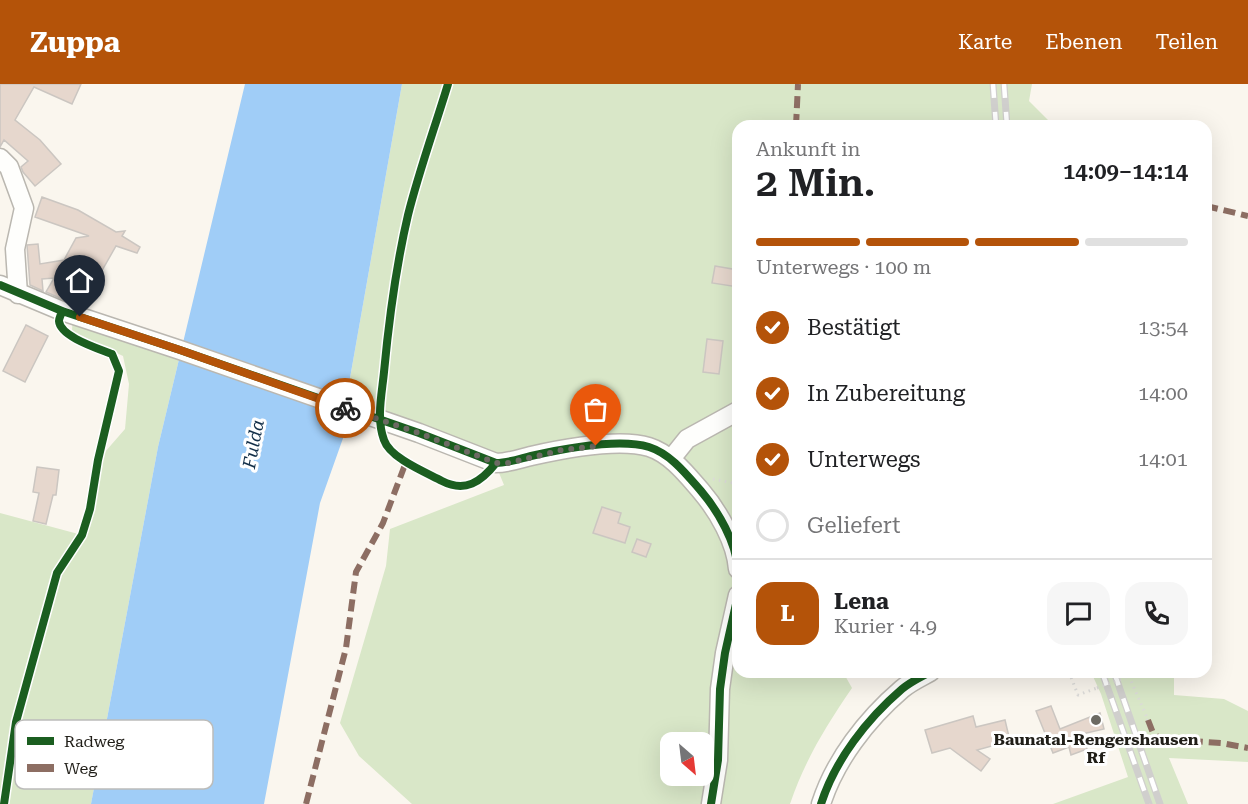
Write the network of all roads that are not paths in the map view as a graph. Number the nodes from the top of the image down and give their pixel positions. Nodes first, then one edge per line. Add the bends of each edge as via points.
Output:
1 (0, 158) edge
2 (0, 285) edge
3 (18, 294) junction
4 (732, 414) edge
5 (671, 459) junction
6 (732, 546) edge
7 (732, 622) edge
8 (919, 678) edge
9 (711, 804) edge
10 (821, 804) edge

1 - 3 street via 9,166 24,208 15,249
2 - 3 street
3 - 5 street via 496,463 562,450 626,444 651,447
4 - 5 street via 687,439
5 - 6 street via 709,500
7 - 9 street via 720,689 718,759
8 - 10 street via 903,687 871,719 847,751

